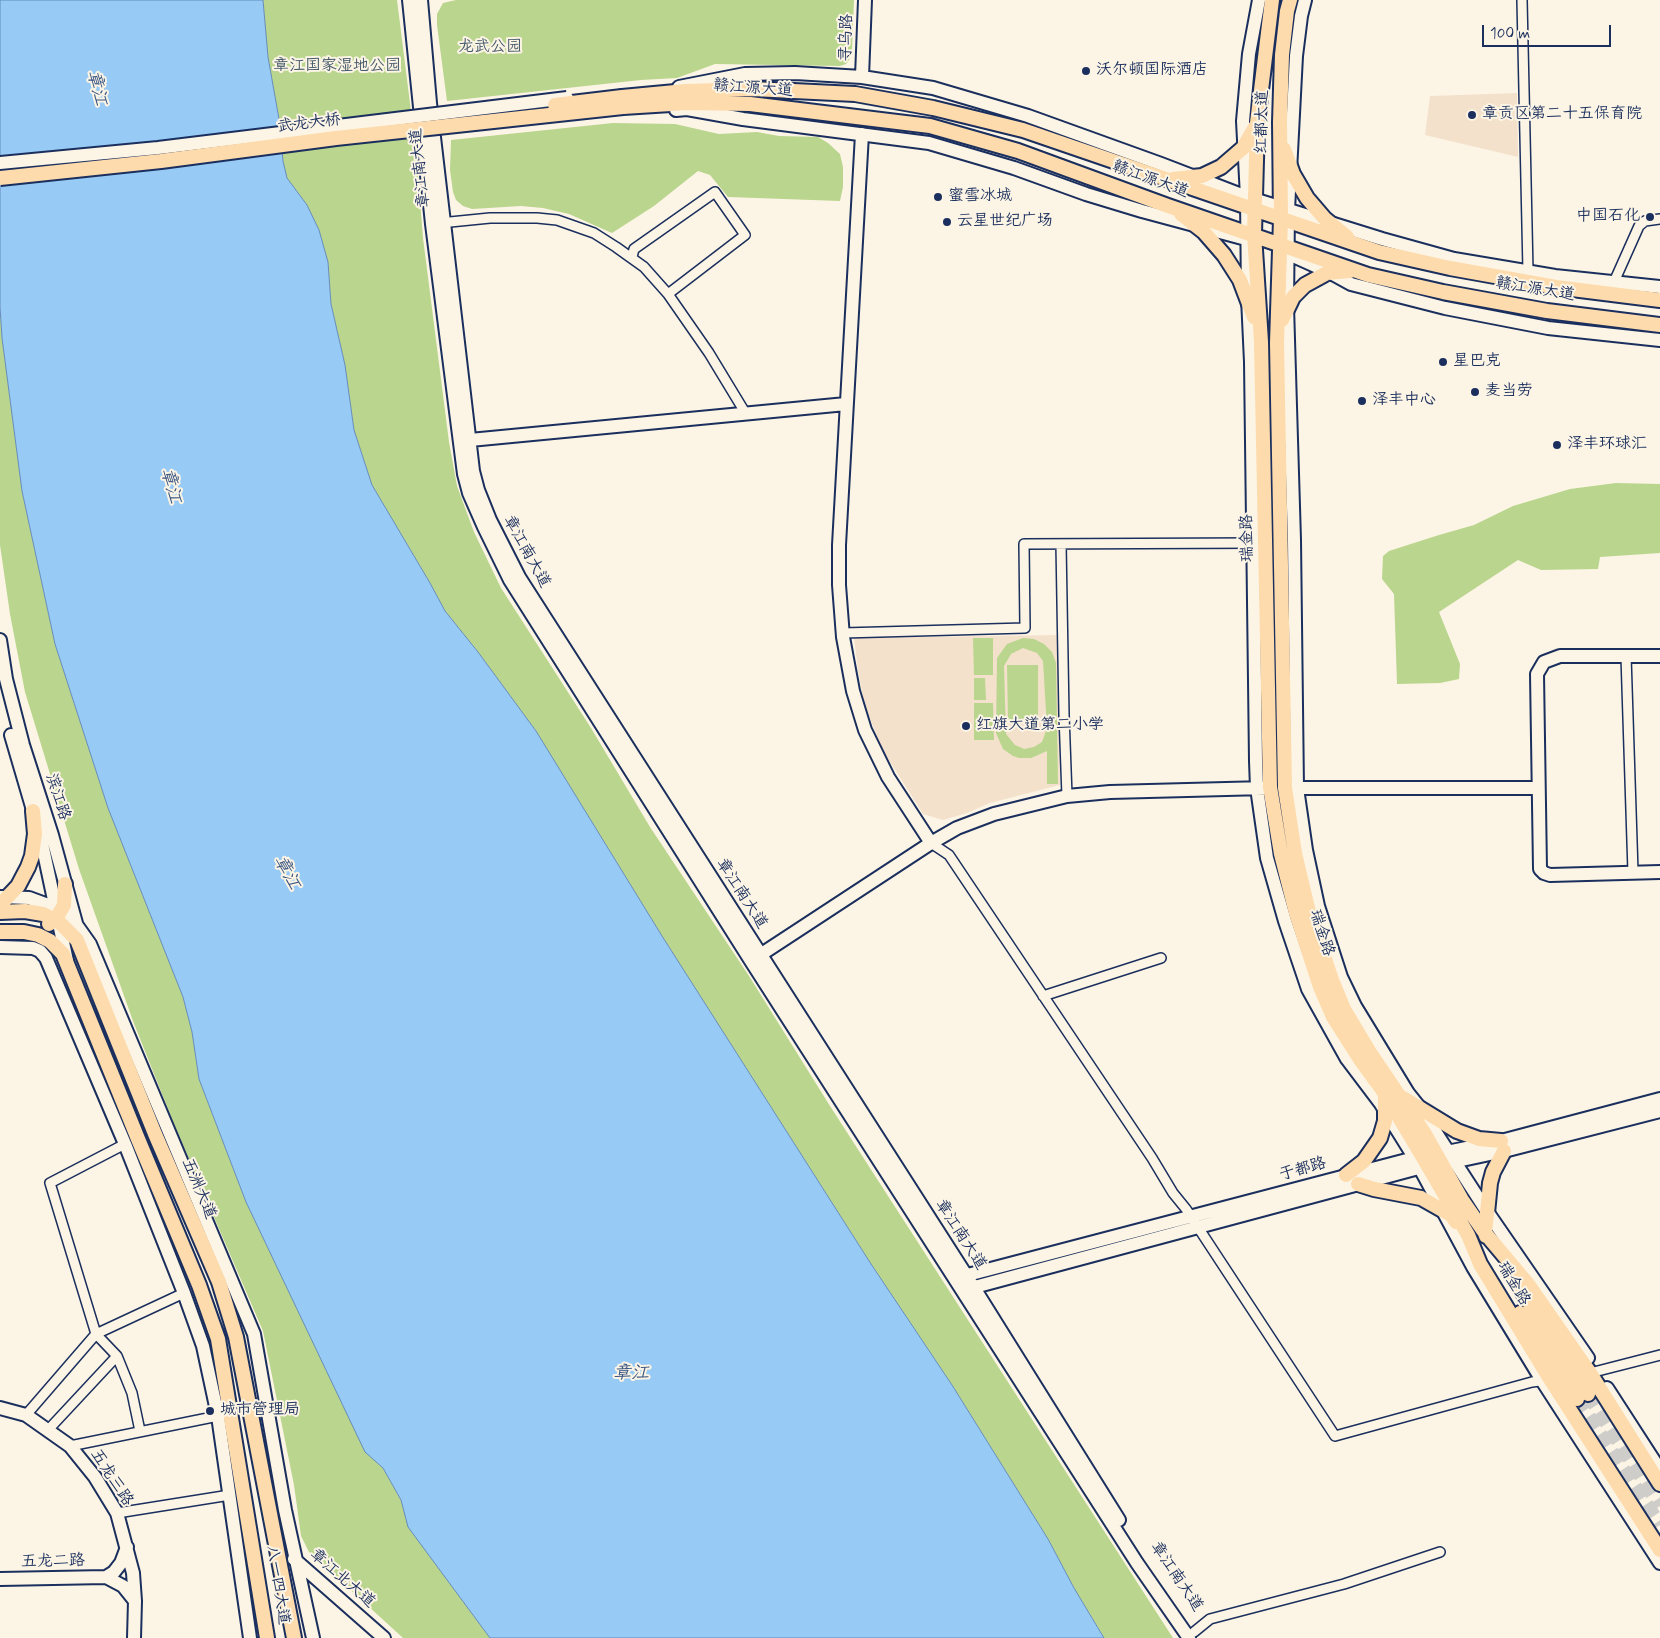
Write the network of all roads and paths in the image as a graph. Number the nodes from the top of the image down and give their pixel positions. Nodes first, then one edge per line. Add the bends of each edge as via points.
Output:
1 (409, 0) edge
2 (421, 0) edge
3 (865, 0) edge
4 (1258, 0) edge
5 (1272, 0) edge
6 (1290, 0) edge
7 (1305, 0) edge
8 (1522, 0) edge
9 (862, 77) junction
10 (622, 102) junction
11 (425, 104) junction
12 (1280, 122) junction
13 (1257, 123) junction
14 (862, 134) junction
15 (1245, 146) junction
16 (0, 163) edge
17 (1291, 168) junction
18 (0, 170) edge
19 (0, 178) edge
20 (1160, 178) junction
21 (1195, 178) junction
22 (0, 183) edge
23 (1251, 204) junction
24 (1168, 206) junction
25 (1284, 215) junction
26 (1660, 219) edge
27 (1328, 222) junction
28 (438, 223) junction
29 (1196, 226) junction
30 (1251, 237) junction
31 (1283, 249) junction
32 (1376, 251) junction
33 (632, 257) junction
34 (1528, 271) junction
35 (1331, 273) junction
36 (1371, 275) junction
37 (1614, 282) junction
38 (1660, 287) edge
39 (668, 294) junction
40 (1248, 298) junction
41 (1660, 300) edge
42 (1288, 306) junction
43 (1660, 325) edge
44 (1660, 340) edge
45 (1261, 342) junction
46 (1277, 343) junction
47 (846, 404) junction
48 (746, 414) junction
49 (470, 440) junction
50 (1259, 542) junction
51 (1061, 544) junction
52 (843, 633) junction
53 (0, 640) edge
54 (1626, 656) junction
55 (1660, 656) edge
56 (0, 692) edge
57 (1263, 788) junction
58 (1291, 788) junction
59 (1538, 788) junction
60 (1067, 796) junction
61 (33, 811) junction
62 (931, 844) junction
63 (1633, 872) junction
64 (1660, 872) edge
65 (66, 884) joint
66 (3, 900) edge
67 (0, 912) edge
68 (63, 921) junction
69 (0, 932) edge
70 (24, 932) junction
71 (0, 947) edge
72 (30, 947) junction
73 (756, 958) junction
74 (1161, 958) dead end
75 (1044, 996) junction
76 (1392, 1095) junction
77 (1660, 1099) edge
78 (1420, 1108) junction
79 (1385, 1110) junction
80 (1660, 1111) edge
81 (125, 1144) junction
82 (1503, 1146) junction
83 (1433, 1160) junction
84 (1346, 1175) junction
85 (1358, 1184) junction
86 (1443, 1210) junction
87 (1486, 1210) junction
88 (1195, 1222) junction
89 (1484, 1233) junction
90 (1468, 1235) junction
91 (961, 1277) junction
92 (968, 1289) junction
93 (184, 1293) junction
94 (96, 1334) junction
95 (1660, 1355) edge
96 (117, 1356) junction
97 (1593, 1372) junction
98 (1546, 1381) junction
99 (0, 1408) edge
100 (26, 1415) junction
101 (218, 1416) junction
102 (48, 1430) junction
103 (140, 1431) junction
104 (70, 1446) junction
105 (1660, 1470) edge
106 (1660, 1484) edge
107 (230, 1495) junction
108 (117, 1513) junction
109 (276, 1546) junction
110 (127, 1547) junction
111 (1660, 1550) edge
112 (1440, 1552) dead end
113 (296, 1560) junction
114 (1660, 1563) edge
115 (106, 1577) junction
116 (0, 1578) edge
117 (135, 1601) junction
118 (1194, 1636) edge
119 (134, 1638) edge
120 (250, 1638) edge
121 (269, 1638) edge
122 (293, 1638) edge
123 (313, 1638) edge
124 (384, 1638) edge

1 - 11 street
2 - 11 street
3 - 9 street, 寻乌路
4 - 15 street via 1243,121
5 - 13 main road, 红都大道
6 - 12 main road, 红都大道 via 1282,55
7 - 17 street via 1296,56
8 - 34 street
9 - 10 street via 745,74
9 - 21 street via 933,88 1009,110
10 - 14 street
10 - 16 street, bridge
10 - 18 main road, 武龙大桥, bridge via 344,128
10 - 19 main road, 武龙大桥, bridge via 161,161
10 - 20 main road, 赣江源大道 via 686,91 753,89 855,94 933,108 1022,130
10 - 22 street via 353,142
10 - 24 main road, 赣江源大道 via 750,104 930,126 1018,151
11 - 28 street, 章江南大道
12 - 17 main road
12 - 25 main road, 红都大道
13 - 15 main road
13 - 23 main road, 红都大道
14 - 29 street via 930,143
14 - 47 street
15 - 21 main road via 1221,167
15 - 23 street
17 - 25 street
17 - 27 main road via 1307,198
20 - 21 main road
20 - 23 main road, 赣江源大道
21 - 23 street
23 - 25 main road, 赣江源大道
23 - 30 main road, 红都大道
24 - 29 main road
24 - 30 main road, 赣江源大道
25 - 27 street
25 - 31 main road, 红都大道
25 - 32 main road, 赣江源大道
26 - 37 street via 1645,221 1639,226
27 - 32 main road
27 - 34 street via 1454,259
28 - 33 street via 490,218 557,220 594,233
28 - 49 street, 章江南大道
28 - 73 street, 章江南大道 via 464,474 476,510 510,580
29 - 30 street
29 - 40 main road via 1224,255
30 - 31 main road, 赣江源大道
30 - 40 street
30 - 45 main road, 瑞金路
31 - 35 street
31 - 36 main road, 赣江源大道
31 - 42 street
31 - 46 main road, 瑞金路
32 - 36 main road
32 - 41 main road, 赣江源大道 via 1556,287
33 - 39 street
33 - 39 street via 634,249 715,192 745,235
34 - 37 street
35 - 36 main road via 1352,271
35 - 42 main road via 1305,285
35 - 44 street via 1351,284 1445,308 1548,328
36 - 43 main road, 赣江源大道 via 1548,311
37 - 38 street
39 - 48 street
40 - 45 main road
40 - 50 street
42 - 46 main road
42 - 58 street via 1294,540
45 - 50 main road, 瑞金路
46 - 58 main road, 瑞金路
47 - 48 street
47 - 52 street via 839,545
48 - 49 street
49 - 73 street, 章江南大道 via 478,490 519,577
50 - 51 street
50 - 57 main road, 瑞金路
51 - 52 street via 1024,544 1025,628
51 - 60 street
52 - 62 street via 853,691 865,730 888,777
53 - 65 street, 滨江路 via 6,680 23,745
54 - 55 street
54 - 59 street via 1560,656 1544,662 1536,674
54 - 63 street
56 - 61 street, 滨江路
57 - 60 street
57 - 76 main road, 瑞金路 via 1296,913 1320,987 1361,1061
57 - 79 street via 1267,858 1308,989 1347,1059
58 - 59 street
58 - 76 main road, 瑞金路 via 1295,853 1308,908 1344,1009
58 - 78 street via 1318,906 1341,978 1355,1006
59 - 63 street via 1539,865 1544,873
60 - 62 street via 994,814 957,828
61 - 66 main road via 35,834 32,856 23,878
61 - 68 street, 滨江路
62 - 73 street
62 - 75 street via 949,855
63 - 64 street
65 - 68 main road
66 - 68 street via 29,898
67 - 68 main road via 34,912
68 - 70 main road
68 - 70 main road via 38,934
68 - 72 street via 42,947
68 - 109 main road, 五洲大道 via 77,940 218,1282 236,1337
68 - 113 street via 90,944 254,1334
68 - 121 main road, 八一四大道 via 63,954 218,1338
69 - 70 main road
71 - 72 street
72 - 81 street via 46,958
73 - 91 street, 章江南大道
74 - 75 street
75 - 88 street
76 - 78 main road
76 - 79 main road
76 - 83 main road, 瑞金路
77 - 82 street, 于都路
78 - 82 main road via 1457,1132
78 - 83 street
79 - 83 street
79 - 84 main road via 1383,1129 1376,1146
80 - 82 street, 于都路
81 - 93 street
81 - 94 street via 50,1182
82 - 83 street, 于都路
82 - 87 main road via 1493,1172
83 - 84 street, 于都路
83 - 85 street, 于都路
83 - 86 street
83 - 87 street
83 - 89 main road, 瑞金路
83 - 90 main road, 瑞金路
84 - 88 street, 于都路
85 - 86 main road via 1421,1198
85 - 88 street, 于都路
86 - 90 main road
86 - 98 street via 1473,1267
87 - 89 main road
87 - 97 street
88 - 91 street, 于都路
88 - 92 street, 于都路
88 - 98 street via 1335,1436 1532,1382
89 - 90 main road via 1582,1396
89 - 97 main road, 瑞金路 via 1528,1284
90 - 98 main road, 瑞金路 via 1480,1264
91 - 92 street, 章江南大道
92 - 118 street, 章江南大道 via 1137,1563
93 - 94 street
93 - 101 street via 203,1346
94 - 96 street
94 - 100 street
95 - 97 street
96 - 102 street
96 - 103 street via 132,1393
97 - 105 street
97 - 106 main road, 瑞金路
98 - 111 main road, 瑞金路
98 - 114 street
99 - 100 street, 五龙三路
100 - 102 street, 五龙三路
101 - 103 street
101 - 107 street
102 - 104 street, 五龙三路
103 - 104 street
104 - 108 street, 五龙三路 via 95,1477
107 - 108 street
107 - 120 street
108 - 110 street, 五龙三路
109 - 113 street, 章江北大道
109 - 122 main road, 八一四大道
110 - 115 street via 121,1564
110 - 117 street, 五龙三路
112 - 118 street via 1344,1584 1210,1619
113 - 123 street
113 - 124 street, 章江北大道
115 - 116 street, 五龙二路
115 - 117 street via 123,1586
117 - 119 street, 五龙三路

